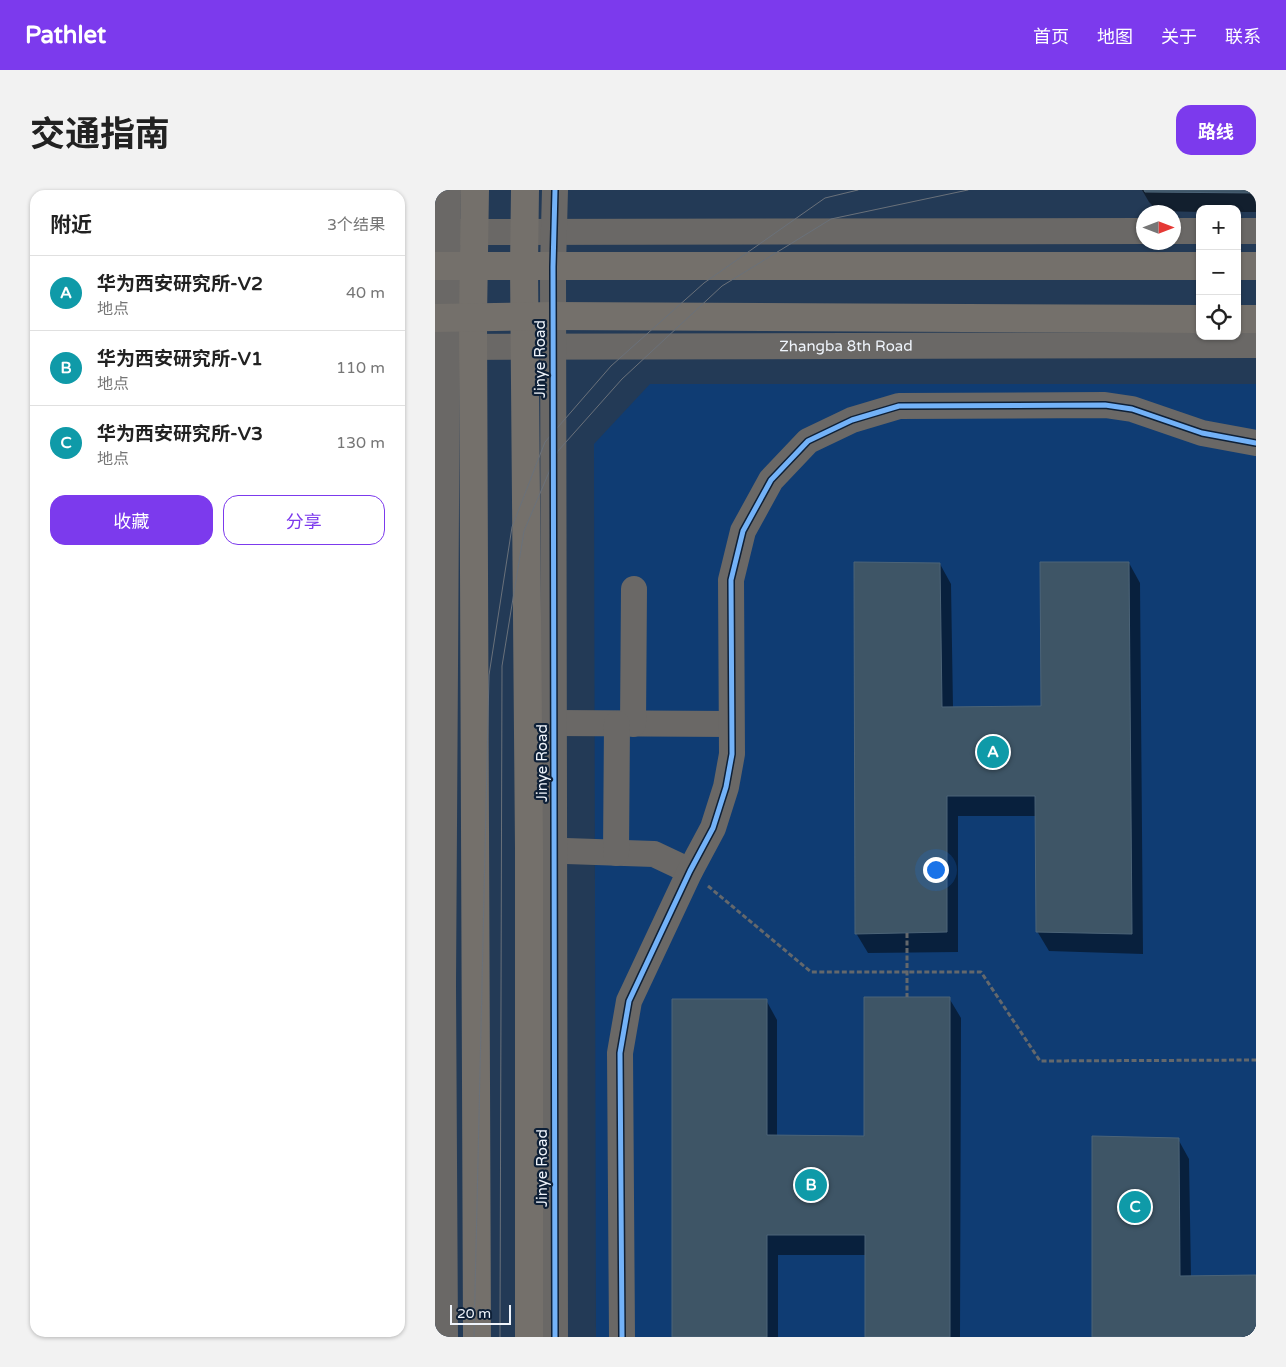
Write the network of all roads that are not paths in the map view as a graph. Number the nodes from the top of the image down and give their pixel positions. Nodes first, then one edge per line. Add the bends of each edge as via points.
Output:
1 (448, 190) edge
2 (475, 190) edge
3 (525, 190) edge
4 (555, 190) edge
5 (441, 232) edge
6 (474, 232) junction
7 (525, 232) junction
8 (553, 232) junction
9 (1136, 232) edge
10 (1181, 232) edge
11 (1196, 232) edge
12 (1241, 232) edge
13 (1256, 232) edge
14 (452, 266) edge
15 (553, 266) junction
16 (1196, 266) edge
17 (1241, 266) edge
18 (1256, 266) edge
19 (524, 267) junction
20 (553, 316) junction
21 (441, 318) edge
22 (473, 318) junction
23 (525, 318) junction
24 (1196, 319) edge
25 (1241, 319) edge
26 (1256, 319) edge
27 (1256, 345) edge
28 (441, 347) edge
29 (474, 347) junction
30 (526, 347) junction
31 (553, 347) junction
32 (1256, 443) edge
33 (634, 589) dead end
34 (555, 723) junction
35 (625, 724) junction
36 (731, 724) junction
37 (542, 850) junction
38 (616, 852) junction
39 (690, 871) junction
40 (439, 985) edge
41 (476, 985) junction
42 (445, 1337) edge
43 (477, 1337) edge
44 (529, 1337) edge
45 (555, 1337) edge
46 (622, 1337) edge

1 - 5 street
2 - 6 main road
3 - 7 main road, Jinye Road
4 - 8 street, Jinye Road
5 - 6 street
5 - 14 street
6 - 7 street
6 - 14 main road
7 - 8 street
7 - 19 main road, Jinye Road
8 - 9 street
8 - 15 street, Jinye Road
10 - 11 street
12 - 13 street
14 - 19 main road
14 - 21 street
14 - 22 main road
15 - 16 main road
15 - 19 main road
15 - 20 street, Jinye Road
17 - 18 main road
19 - 23 main road, Jinye Road
20 - 23 main road, Zhangba 8th Road
20 - 24 main road, Zhangba 8th Road
20 - 31 street, Jinye Road
21 - 22 main road, Zhangba 8th Road
21 - 28 street
22 - 23 main road, Zhangba 8th Road
22 - 29 main road
23 - 30 main road, Jinye Road
25 - 26 main road
27 - 31 street, Zhangba 8th Road
28 - 29 street, Zhangba 8th Road
28 - 40 street
29 - 30 street, Zhangba 8th Road
29 - 41 main road
30 - 31 street, Zhangba 8th Road
30 - 37 main road, Jinye Road
31 - 34 street, Jinye Road
32 - 36 street via 1202,433 1132,409 1105,405 899,406 852,420 808,441 771,480 743,531 731,580
33 - 35 street
34 - 35 street
34 - 37 street, Jinye Road
35 - 36 street
35 - 38 street
36 - 39 street via 732,754 727,787 713,828
37 - 38 street
37 - 44 main road, Jinye Road
37 - 45 street, Jinye Road
38 - 39 street via 654,854
39 - 46 street via 629,1001 620,1053
40 - 41 street
40 - 42 street
41 - 43 main road

